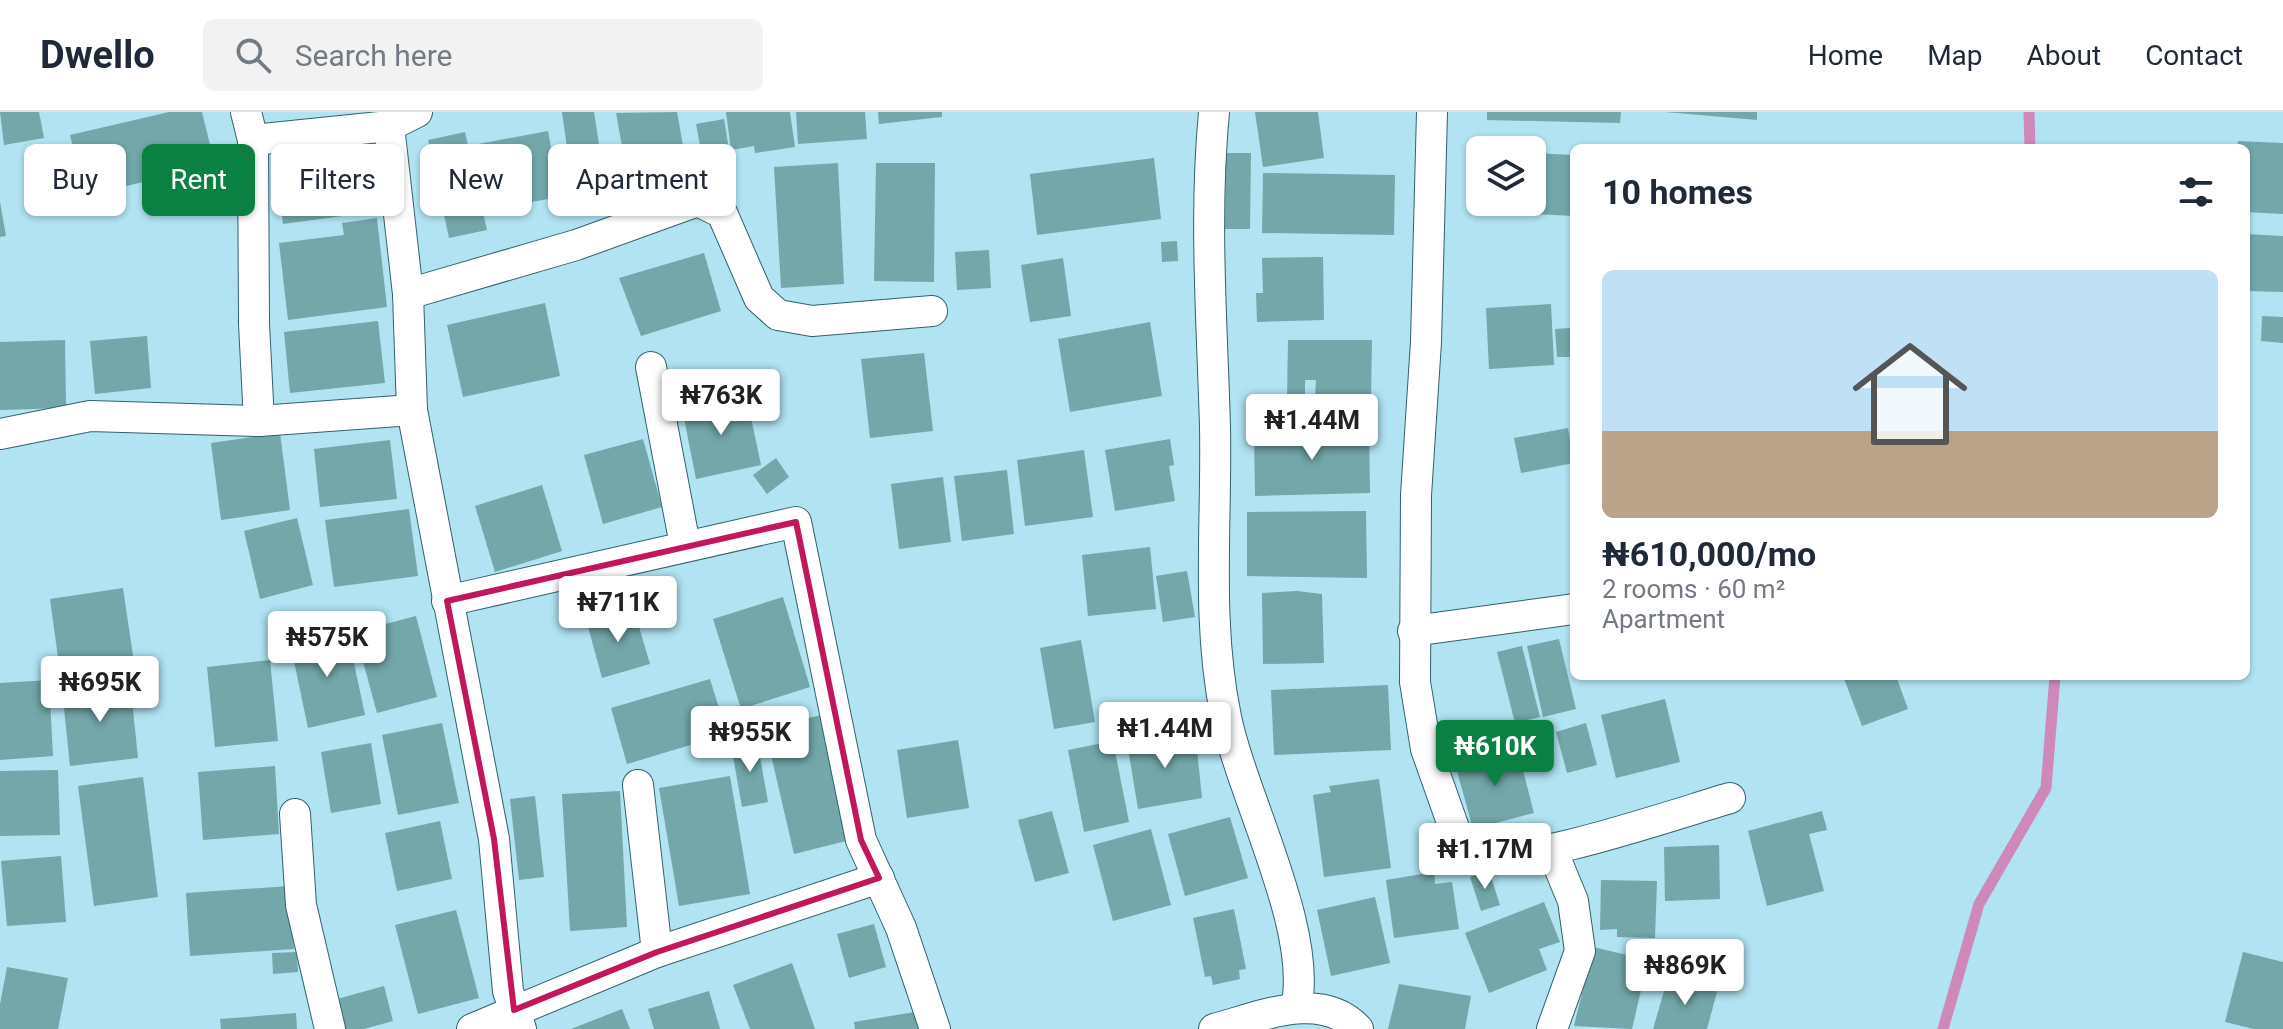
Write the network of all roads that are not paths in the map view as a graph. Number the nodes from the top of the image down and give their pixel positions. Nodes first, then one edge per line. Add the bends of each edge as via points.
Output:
1 (417, 112) edge
2 (1214, 112) edge
3 (1432, 112) edge
4 (250, 126) edge
5 (389, 126) junction
6 (408, 294) junction
7 (932, 311) dead end
8 (651, 367) dead end
9 (412, 410) junction
10 (259, 421) junction
11 (0, 434) edge
12 (685, 545) junction
13 (447, 601) junction
14 (1570, 610) edge
15 (1413, 631) junction
16 (638, 785) dead end
17 (1730, 798) dead end
18 (295, 814) dead end
19 (1552, 850) junction
20 (879, 878) junction
21 (657, 952) junction
22 (1296, 1008) junction
23 (518, 1019) edge
24 (330, 1029) edge
25 (472, 1029) edge
26 (935, 1029) edge
27 (1214, 1029) edge
28 (1358, 1029) edge
29 (1552, 1029) edge

1 - 5 street
2 - 22 street via 1208,255 1215,429 1213,618 1226,718 1294,936 1302,984
3 - 15 street
4 - 5 street
4 - 10 street
5 - 6 street
6 - 7 street via 576,245 698,201 722,213 759,298 778,315 812,321
6 - 9 street
8 - 12 street
9 - 10 street
9 - 13 street
10 - 11 street via 90,416
12 - 13 street
12 - 20 street via 796,522 861,840
13 - 23 street via 494,839 508,991
14 - 15 street
15 - 19 street via 1426,749 1460,845 1470,855 1492,857
16 - 21 street
17 - 19 street
18 - 24 street via 301,905
19 - 29 street via 1573,901 1580,951
20 - 21 street
20 - 26 street
21 - 23 street
22 - 27 street
22 - 28 street via 1333,1010
23 - 25 street

